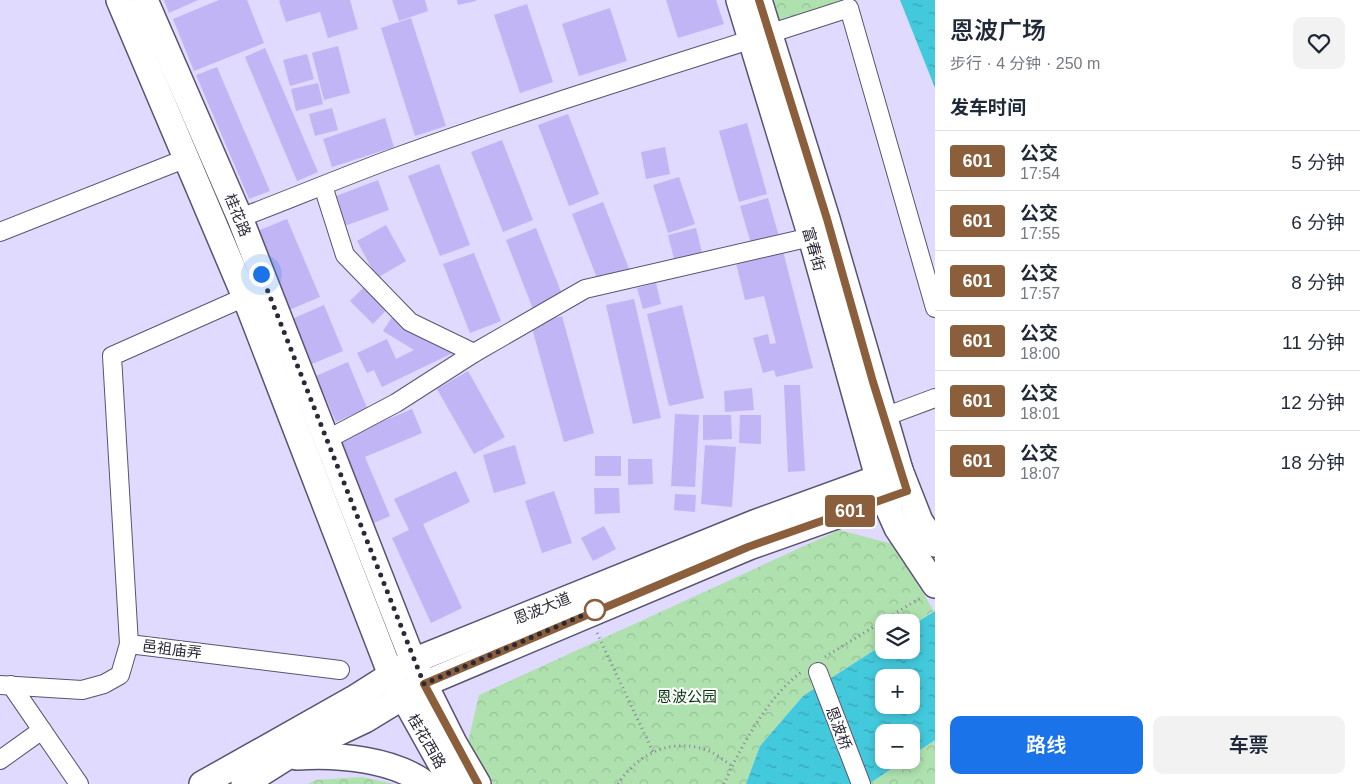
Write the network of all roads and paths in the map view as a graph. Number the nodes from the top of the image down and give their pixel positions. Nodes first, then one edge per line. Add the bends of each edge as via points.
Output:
1 (119, 0) edge
2 (145, 0) edge
3 (739, 0) edge
4 (759, 0) edge
5 (761, 37) junction
6 (187, 158) junction
7 (323, 186) junction
8 (240, 218) junction
9 (0, 232) edge
10 (811, 237) junction
11 (245, 297) junction
12 (935, 308) edge
13 (474, 353) junction
14 (935, 398) edge
15 (884, 417) junction
16 (326, 440) junction
17 (892, 484) junction
18 (935, 544) edge
19 (935, 585) edge
20 (588, 613) junction
21 (129, 644) junction
22 (413, 661) junction
23 (340, 670) dead end
24 (818, 672) dead end
25 (391, 675) junction
26 (424, 684) junction
27 (5, 685) edge
28 (402, 697) junction
29 (42, 730) junction
30 (653, 752) junction
31 (288, 757) junction
32 (0, 760) edge
33 (732, 766) dead end
34 (79, 784) edge
35 (202, 784) edge
36 (244, 784) edge
37 (426, 784) edge
38 (452, 784) edge
39 (478, 784) edge
40 (618, 784) edge
41 (861, 784) edge

1 - 6 main road, 桂花西路
2 - 8 main road, 桂花路
3 - 5 main road, 富春街
4 - 5 main road
5 - 7 street via 544,106
5 - 10 main road, 富春街
5 - 12 street via 849,8
5 - 15 main road via 827,219
6 - 9 street
6 - 11 main road, 桂花西路
7 - 8 street
7 - 13 street via 345,255 410,322
8 - 16 main road, 桂花路
10 - 13 street via 585,289
10 - 17 main road, 富春街
11 - 21 street via 112,356
11 - 25 main road, 桂花西路
13 - 16 street via 396,403
14 - 15 street
15 - 17 main road
16 - 22 main road, 桂花路
17 - 18 main road
17 - 19 main road via 897,528
17 - 20 main road, 恩波大道
17 - 22 main road, 恩波大道 via 735,531
20 - 26 main road, 恩波大道
20 - 30 path
21 - 23 street, 邑祖庙弄
21 - 27 street, 邑祖庙弄 via 120,676 104,684 82,690
22 - 25 main road, 恩波大道
22 - 26 main road, 桂花路
24 - 41 street, 恩波桥
25 - 28 main road, 桂花西路
25 - 35 main road, 恩波大道
26 - 28 main road, 恩波大道
26 - 39 main road, 桂花西路
27 - 29 street
28 - 31 main road, 恩波大道 via 366,720
28 - 38 main road, 桂花西路
29 - 32 street
29 - 34 street
30 - 33 path via 667,747 691,746 713,753
30 - 40 path via 628,770
31 - 36 main road, 恩波大道
31 - 37 main road via 325,755 358,759 392,768

